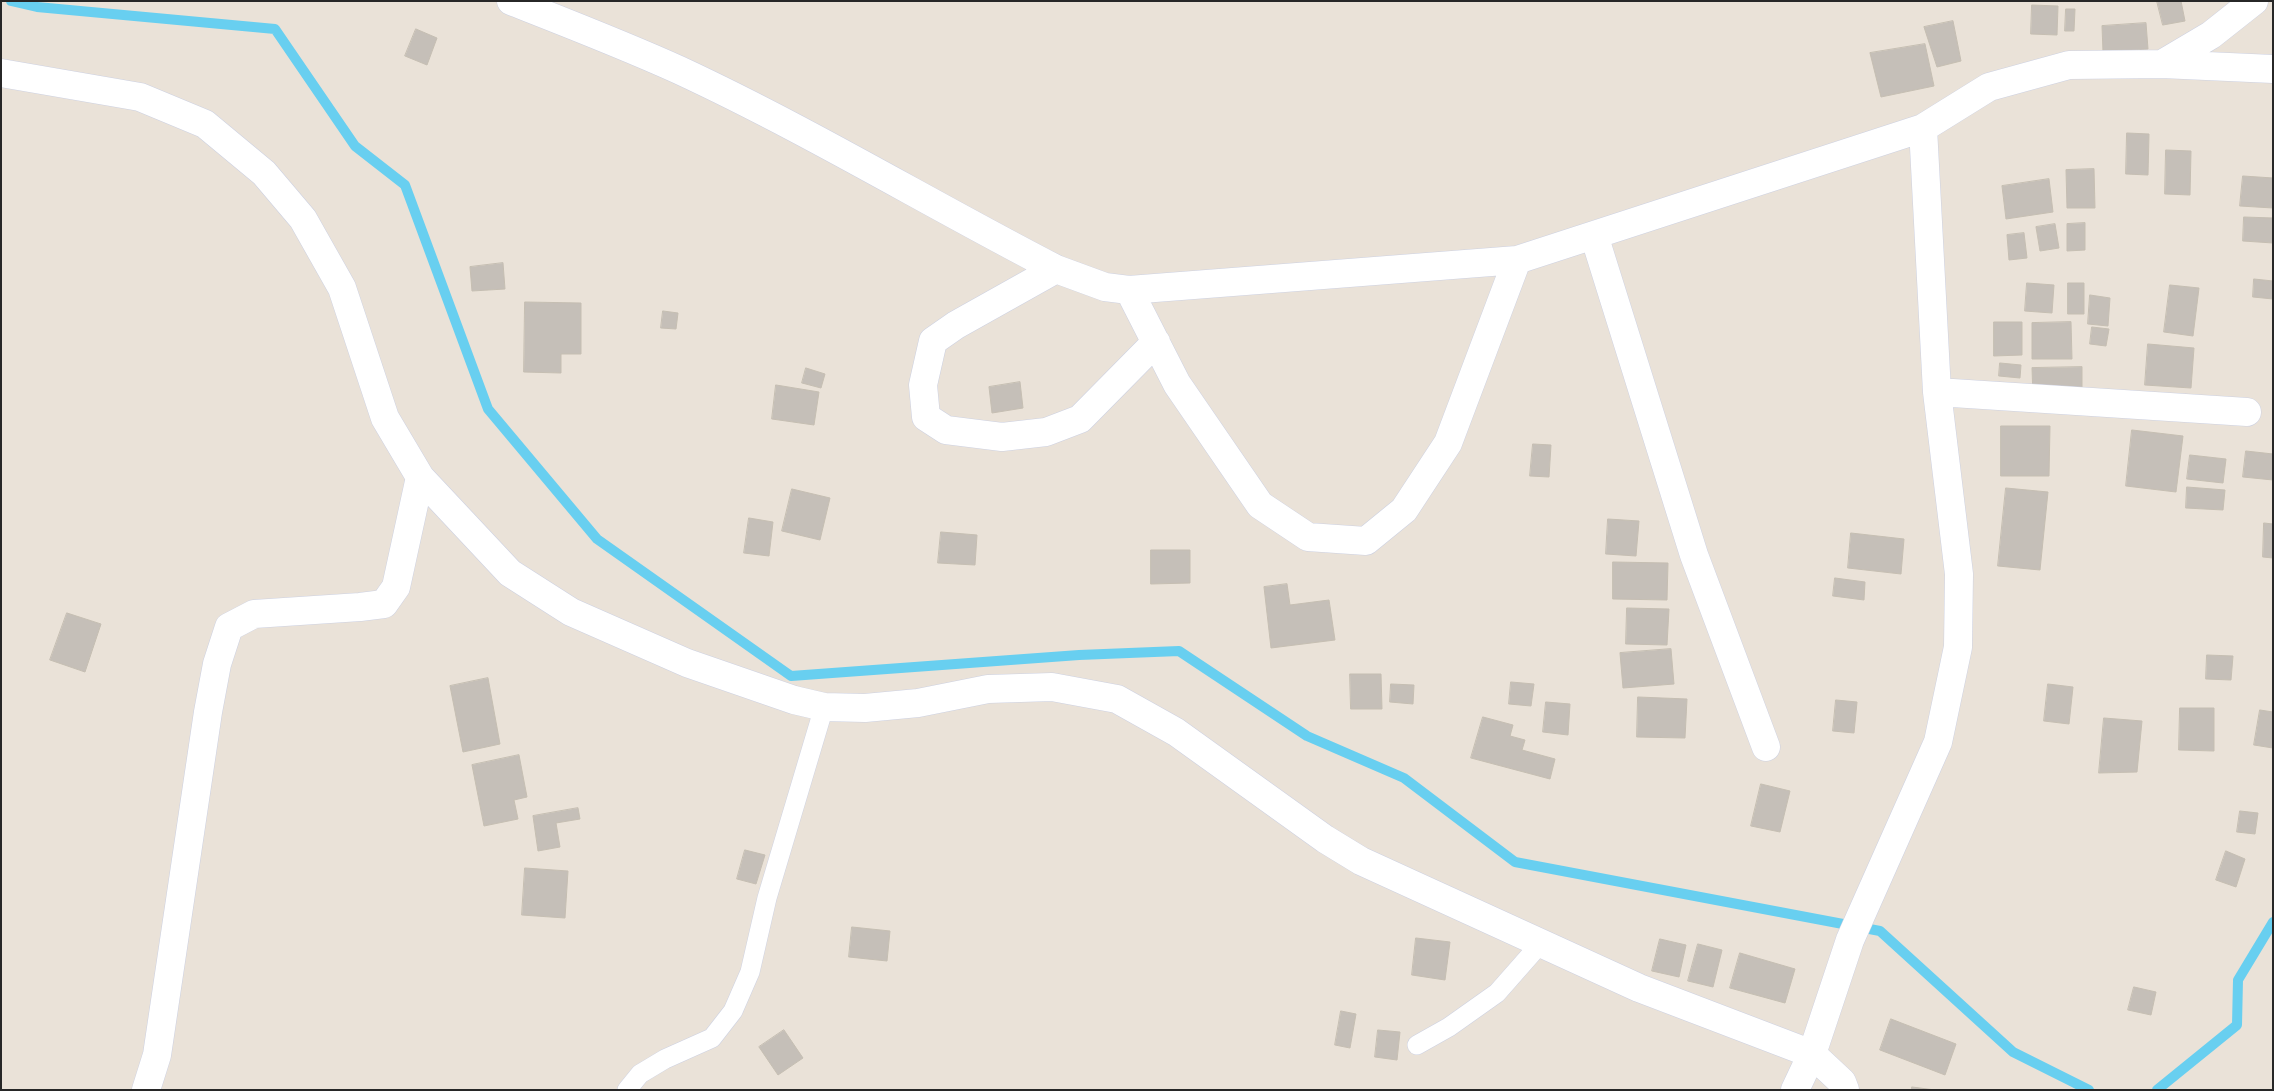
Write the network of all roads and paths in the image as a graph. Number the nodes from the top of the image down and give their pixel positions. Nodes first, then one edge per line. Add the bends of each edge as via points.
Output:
1 (511, 1) edge
2 (2254, 1) edge
3 (2162, 64) junction
4 (2273, 69) edge
5 (1, 74) edge
6 (1923, 128) junction
7 (1594, 235) junction
8 (1517, 260) junction
9 (1056, 269) junction
10 (1129, 290) junction
11 (1156, 342) junction
12 (1937, 392) junction
13 (2247, 412) dead end
14 (420, 477) junction
15 (824, 707) junction
16 (1766, 747) dead end
17 (1541, 942) junction
18 (1417, 1045) dead end
19 (1812, 1054) junction
20 (146, 1090) edge
21 (627, 1090) edge
22 (1795, 1090) edge
23 (1846, 1090) edge

1 - 9 street via 679,70
2 - 3 street via 2211,35
3 - 4 street
3 - 6 street via 2069,65 1989,87
5 - 14 street via 140,97 205,124 264,173 303,219 342,288 385,418
6 - 7 street
6 - 12 street
7 - 8 street
7 - 16 street via 1694,555
8 - 10 street
8 - 11 street via 1448,443 1404,510 1366,541 1308,537 1260,505 1177,384
9 - 10 street via 1105,287
9 - 11 street via 933,340 923,385 926,417 946,430 1002,437 1046,432 1080,419
10 - 11 street
12 - 13 street
12 - 19 street via 1959,574 1958,647 1938,742 1850,940
14 - 15 street via 510,573 571,612 687,663 794,700
14 - 20 street via 396,587 384,604 254,614 229,627 217,664 208,712 157,1055
15 - 17 street via 866,708 918,703 988,689 1052,687 1117,699 1176,732 1362,862
15 - 21 lane via 767,898 750,972 733,1012 712,1038 640,1074
17 - 18 lane via 1497,993
17 - 19 street via 1639,988
19 - 22 street
19 - 23 street via 1842,1082

